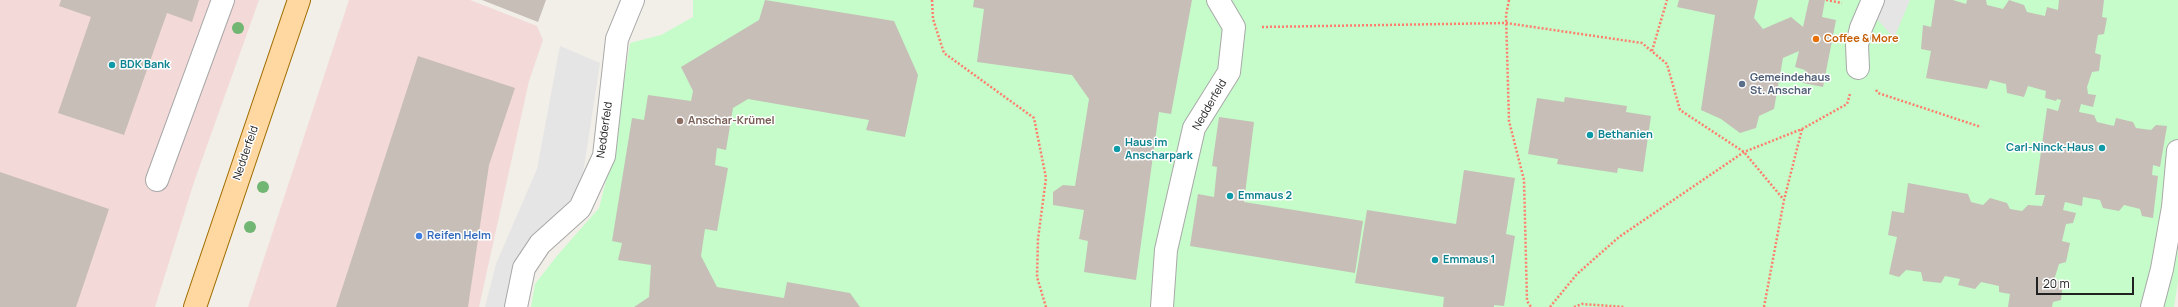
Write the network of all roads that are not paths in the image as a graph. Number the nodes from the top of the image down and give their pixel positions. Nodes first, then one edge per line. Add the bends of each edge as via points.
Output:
1 (223, 0) edge
2 (299, 0) edge
3 (633, 0) edge
4 (1218, 0) edge
5 (1873, 0) edge
6 (1858, 68) road end
7 (2178, 151) edge
8 (157, 180) dead end
9 (195, 307) edge
10 (516, 307) edge
11 (1162, 307) edge
12 (2152, 307) edge

1 - 8 street
2 - 9 main road, Nedderfeld
3 - 10 street, Nedderfeld via 617,39 604,156 580,208 540,244 524,268
4 - 11 street, Nedderfeld via 1234,27 1228,72 1194,128 1166,250
5 - 6 street via 1857,45
7 - 12 street via 2172,215

